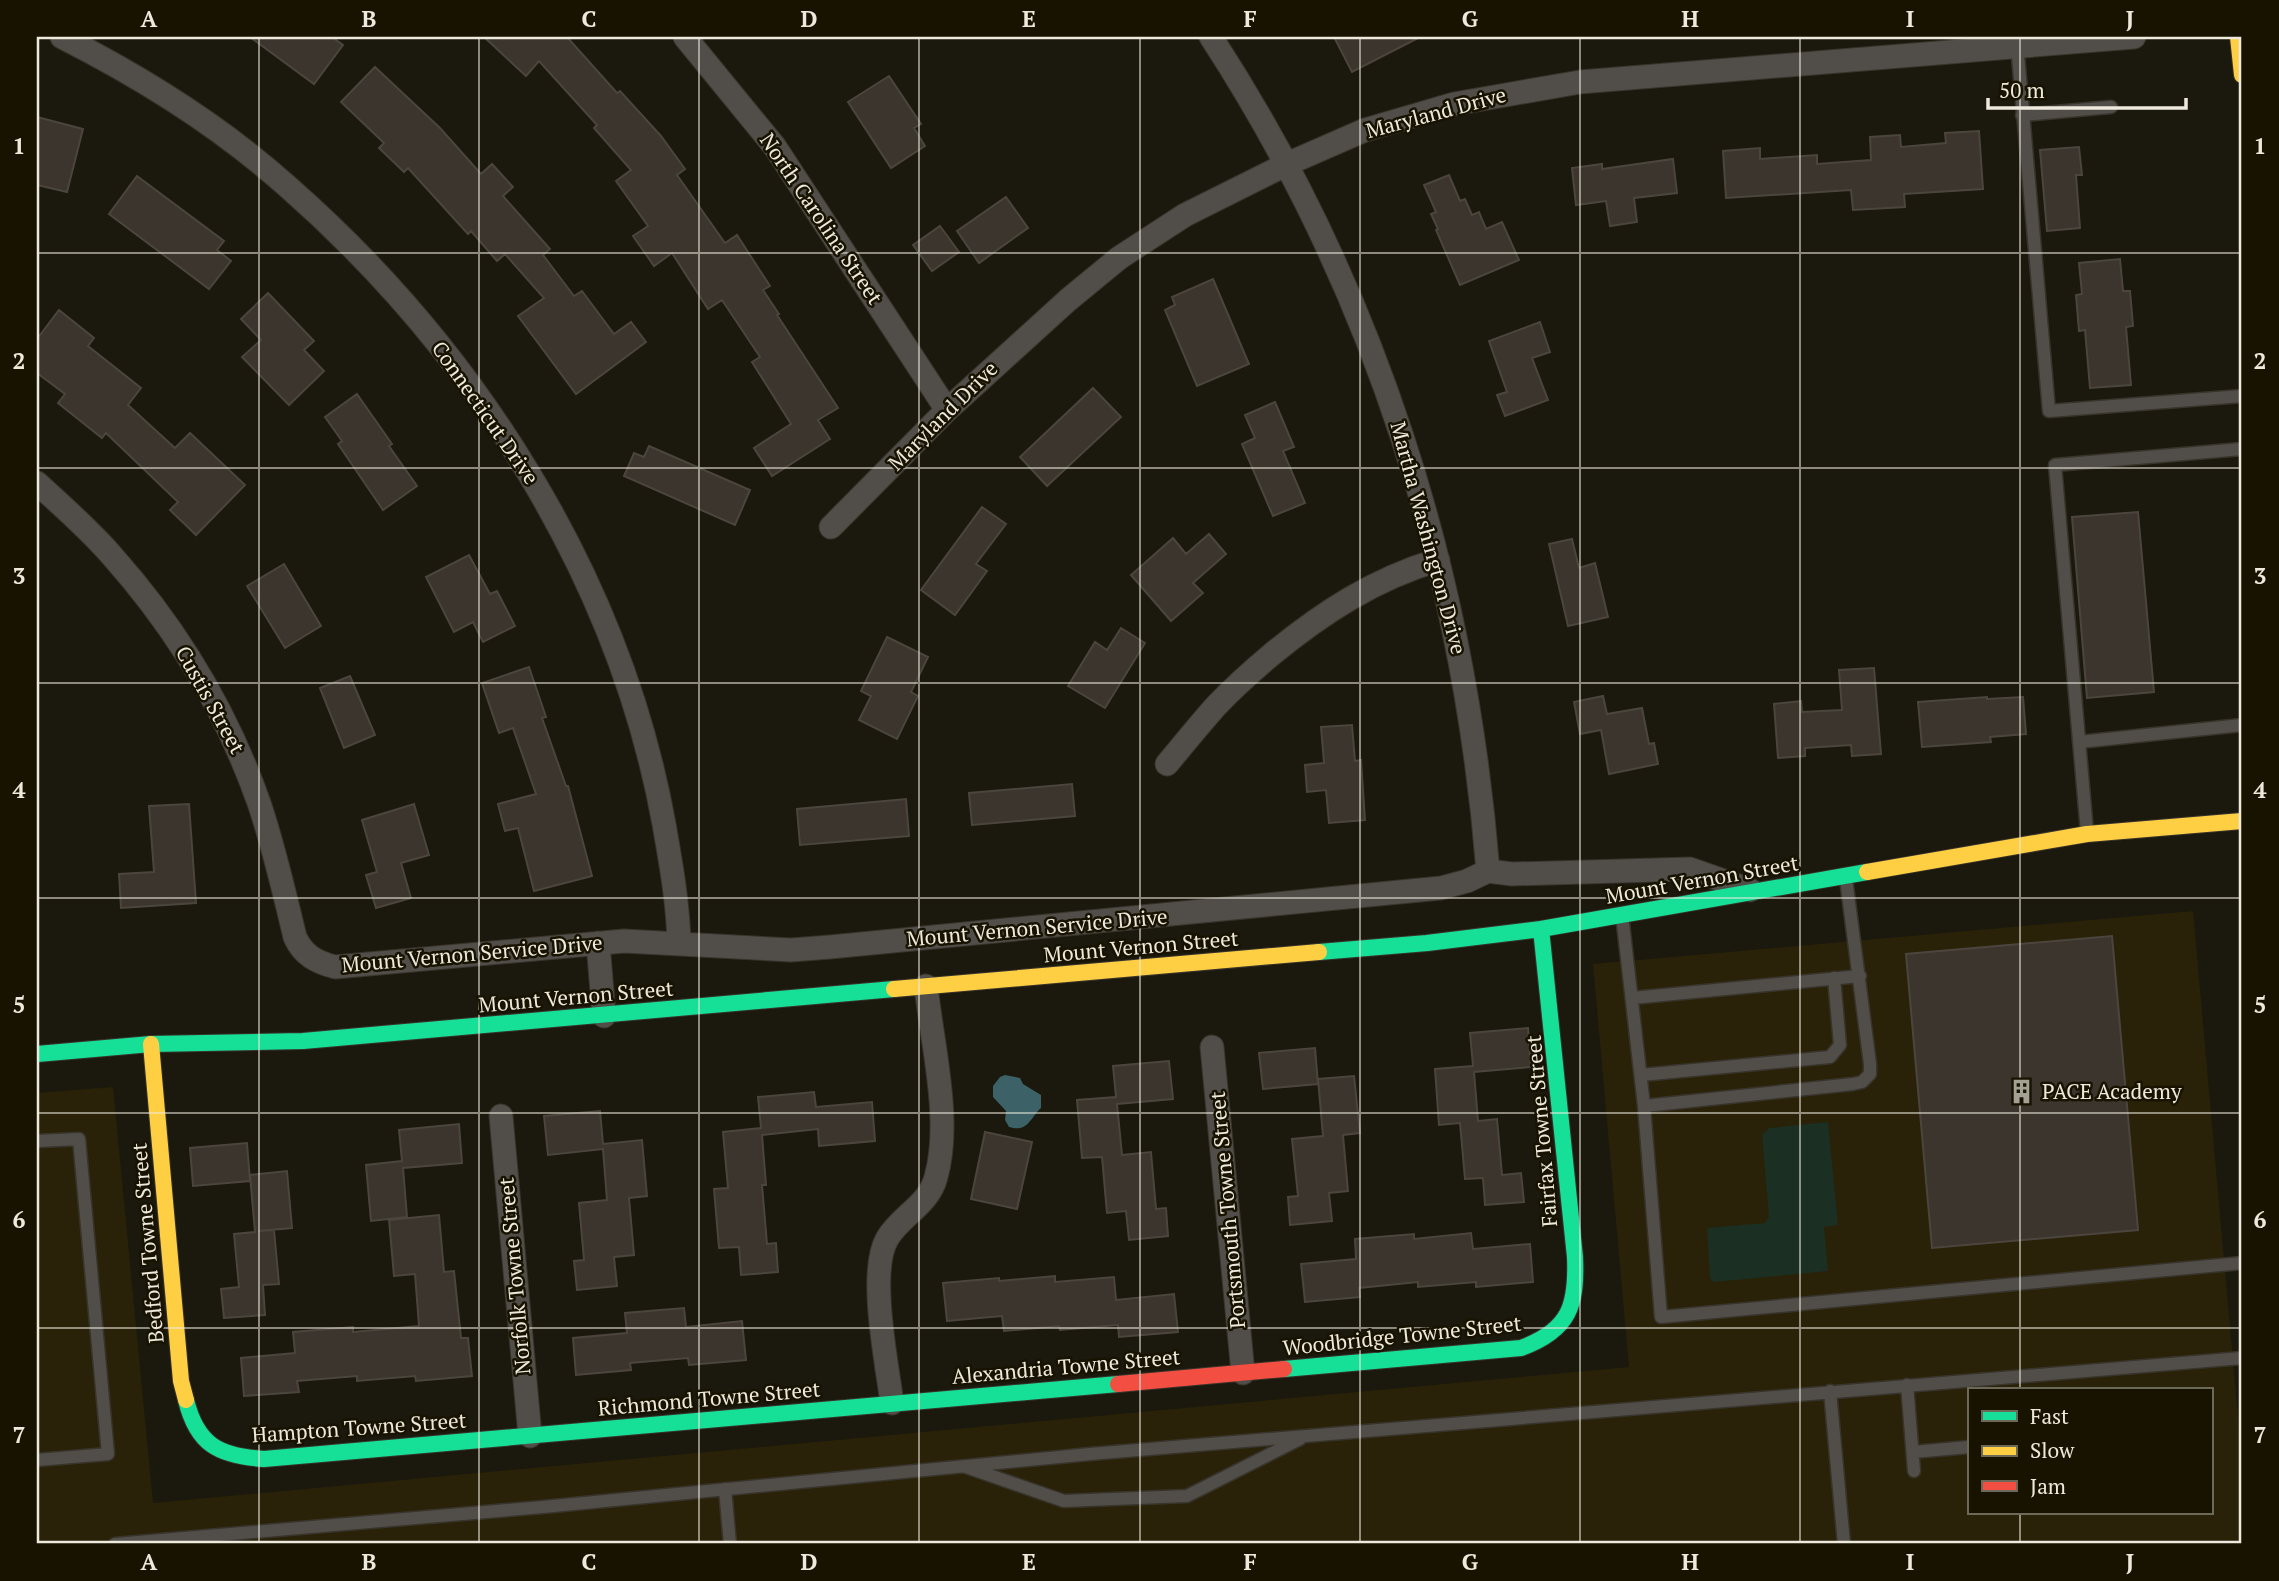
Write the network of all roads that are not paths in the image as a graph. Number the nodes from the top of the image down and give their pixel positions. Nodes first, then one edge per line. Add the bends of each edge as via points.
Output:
1 (62, 37) edge
2 (685, 37) edge
3 (1211, 37) edge
4 (2134, 37) edge
5 (2238, 37) edge
6 (2017, 41) edge
7 (2242, 74) edge
8 (2112, 107) dead end
9 (2022, 115) junction
10 (1285, 165) junction
11 (2242, 397) edge
12 (947, 410) junction
13 (2242, 449) edge
14 (37, 483) edge
15 (831, 527) dead end
16 (1438, 560) junction
17 (2242, 725) edge
18 (2079, 742) junction
19 (1167, 764) dead end
20 (2242, 821) edge
21 (2087, 834) junction
22 (1488, 871) junction
23 (1845, 877) junction
24 (1758, 892) junction
25 (1622, 915) junction
26 (1541, 929) junction
27 (598, 943) junction
28 (679, 943) junction
29 (310, 958) joint
30 (1860, 976) junction
31 (1834, 978) junction
32 (926, 986) junction
33 (1632, 998) junction
34 (604, 1016) junction
35 (151, 1044) junction
36 (1212, 1047) dead end
37 (37, 1054) edge
38 (1641, 1075) junction
39 (1644, 1106) junction
40 (501, 1116) dead end
41 (37, 1141) edge
42 (2242, 1263) edge
43 (1560, 1326) joint
44 (2242, 1358) edge
45 (1243, 1373) junction
46 (1907, 1385) junction
47 (1830, 1391) junction
48 (892, 1403) junction
49 (199, 1435) joint
50 (530, 1436) junction
51 (1307, 1436) junction
52 (1968, 1447) edge
53 (1913, 1452) junction
54 (37, 1460) edge
55 (962, 1466) junction
56 (1914, 1471) dead end
57 (725, 1489) junction
58 (115, 1544) edge
59 (730, 1544) edge
60 (1844, 1544) edge

1 - 28 street, Connecticut Drive via 164,96 286,185 395,291 507,440 585,577 631,691 661,808 675,884
2 - 12 street, North Carolina Street via 775,147
3 - 10 street, Martha Washington Drive
4 - 6 street, Maryland Drive
5 - 7 street
6 - 9 lane
6 - 10 street, Maryland Drive via 1542,88 1407,116
8 - 9 lane
9 - 11 lane via 2049,411
10 - 12 street, Maryland Drive via 1185,215 1119,258
10 - 16 street, Martha Washington Drive via 1333,258 1366,336 1400,426
12 - 15 street, Maryland Drive
13 - 18 lane via 2055,465
14 - 29 street, Custis Street via 93,535 138,586 210,694 259,804 295,937
16 - 19 street via 1392,575 1316,619 1244,678
16 - 22 street, Martha Washington Drive via 1474,734
17 - 18 lane
18 - 21 lane
20 - 21 street, Mount Vernon Street
21 - 23 street, Mount Vernon Street
22 - 24 street, Mount Vernon Service Drive via 1690,869
22 - 28 street, Mount Vernon Service Drive via 1441,888 858,945 791,950
23 - 24 street, Mount Vernon Street
23 - 30 lane
24 - 25 street, Mount Vernon Street
25 - 26 street, Mount Vernon Street
25 - 33 lane
26 - 32 street, Mount Vernon Street via 1366,949
26 - 43 street, Fairfax Towne Street via 1576,1271 1571,1309
27 - 28 street, Mount Vernon Service Drive
27 - 29 street, Mount Vernon Service Drive via 335,967
27 - 34 street
30 - 31 lane
30 - 39 lane via 1871,1064 1870,1074 1862,1082
31 - 33 lane
31 - 38 lane via 1840,1045 1830,1056
32 - 34 street, Mount Vernon Street
32 - 48 street via 940,1085 941,1132 936,1179 922,1204 898,1223 881,1251 877,1278
33 - 38 lane
34 - 35 street, Mount Vernon Street via 303,1041
35 - 37 street, Mount Vernon Street
35 - 49 street, Bedford Towne Street via 181,1381
36 - 45 street, Portsmouth Towne Street
38 - 39 lane
39 - 42 lane via 1661,1317
40 - 50 street, Norfolk Towne Street
41 - 54 lane via 79,1139 108,1454
43 - 45 street, Woodbridge Towne Street via 1542,1341 1521,1348
44 - 46 lane
45 - 48 street, Alexandria Towne Street
46 - 47 lane
46 - 53 lane
47 - 51 lane
47 - 60 lane
48 - 50 street, Richmond Towne Street
49 - 50 street, Hampton Towne Street via 211,1448 227,1455 265,1459
51 - 55 lane
51 - 55 lane via 1187,1496 1064,1501
52 - 53 lane
53 - 56 lane
55 - 57 lane
57 - 58 lane
57 - 59 lane

